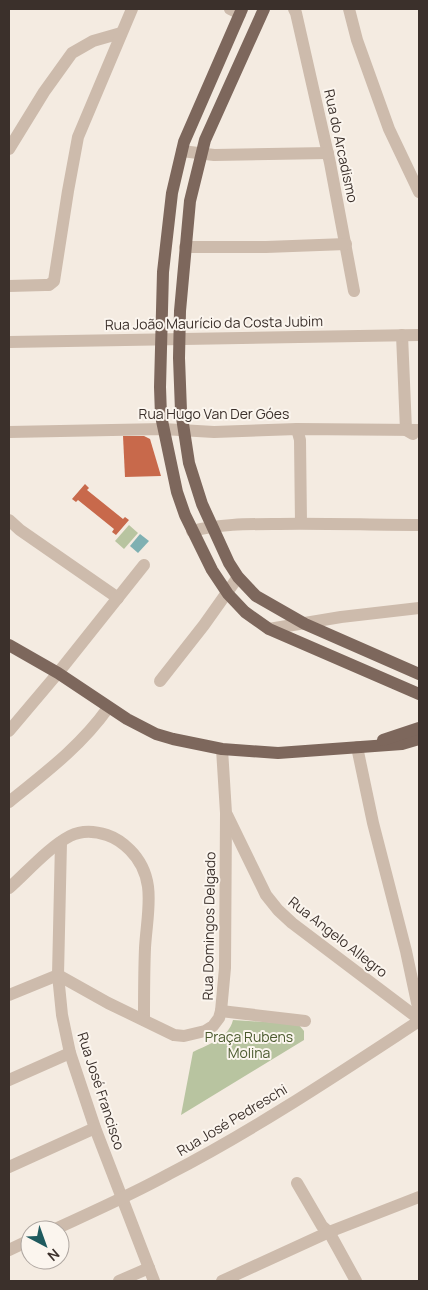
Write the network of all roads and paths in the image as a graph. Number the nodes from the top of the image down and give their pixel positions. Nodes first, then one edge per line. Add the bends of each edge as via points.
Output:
1 (132, 9) edge
2 (264, 9) edge
3 (294, 9) edge
4 (349, 9) edge
5 (237, 10) edge
6 (121, 33) junction
7 (9, 149) edge
8 (182, 151) junction
9 (328, 153) junction
10 (202, 154) junction
11 (419, 192) edge
12 (346, 244) junction
13 (185, 246) junction
14 (9, 286) edge
15 (354, 291) dead end
16 (402, 335) junction
17 (419, 335) edge
18 (160, 339) junction
19 (179, 339) junction
20 (9, 342) edge
21 (163, 429) junction
22 (298, 429) junction
23 (184, 430) junction
24 (406, 430) junction
25 (419, 430) edge
26 (9, 432) edge
27 (419, 438) edge
28 (9, 520) edge
29 (301, 523) junction
30 (419, 525) edge
31 (211, 526) junction
32 (192, 531) junction
33 (144, 565) dead end
34 (238, 577) junction
35 (228, 594) junction
36 (118, 598) junction
37 (419, 608) edge
38 (305, 624) junction
39 (269, 629) junction
40 (9, 645) edge
41 (58, 673) junction
42 (419, 674) edge
43 (160, 681) dead end
44 (419, 694) edge
45 (108, 708) junction
46 (419, 728) edge
47 (9, 731) edge
48 (419, 739) edge
49 (359, 746) junction
50 (222, 749) junction
51 (9, 802) edge
52 (226, 813) junction
53 (60, 842) junction
54 (9, 888) edge
55 (58, 975) junction
56 (9, 995) edge
57 (221, 1011) junction
58 (419, 1012) edge
59 (144, 1020) junction
60 (419, 1020) edge
61 (305, 1022) dead end
62 (70, 1053) junction
63 (9, 1080) edge
64 (95, 1128) junction
65 (9, 1167) edge
66 (297, 1183) dead end
67 (419, 1197) edge
68 (123, 1198) junction
69 (70, 1222) edge
70 (329, 1232) junction
71 (144, 1273) edge
72 (119, 1281) edge
73 (154, 1281) edge
74 (222, 1281) edge
75 (356, 1281) edge

1 - 6 street
2 - 10 main road via 209,131
3 - 9 street, Rua do Arcadismo
4 - 11 street via 389,129
5 - 8 main road
6 - 7 street via 93,41 72,52
6 - 14 street via 78,137 54,281 49,285
8 - 10 street
8 - 18 main road via 169,215
9 - 10 street
9 - 12 street, Rua do Arcadismo
10 - 13 main road via 190,202
12 - 13 street
12 - 15 street, Rua do Arcadismo
13 - 19 main road
16 - 17 street, Rua João Maurício da Costa Jubim
16 - 19 street, Rua João Maurício da Costa Jubim
16 - 24 street
18 - 19 street, Rua João Maurício da Costa Jubim
18 - 20 street, Rua João Maurício da Costa Jubim
18 - 21 main road
19 - 23 main road
21 - 23 street, Rua Hugo Van Der Góes
21 - 26 street, Rua Hugo Van Der Góes
21 - 32 main road via 177,492
22 - 23 street, Rua Hugo Van Der Góes
22 - 24 street, Rua Hugo Van Der Góes
22 - 29 street
23 - 31 main road via 196,488
24 - 25 street, Rua Hugo Van Der Góes
24 - 27 street
28 - 36 street
29 - 30 street
29 - 31 street
31 - 32 street
31 - 34 main road
32 - 35 main road
33 - 36 street
34 - 35 street
34 - 38 main road via 256,596
35 - 39 main road via 245,612
35 - 43 street
36 - 41 street
37 - 38 street
38 - 39 street
38 - 42 main road
39 - 44 main road
40 - 41 main road
41 - 45 main road
41 - 47 street
45 - 50 main road via 156,734
45 - 51 street via 82,741
46 - 49 main road
48 - 49 main road via 402,744
49 - 50 main road via 278,753
49 - 58 street via 373,823
50 - 52 street, Rua Domingos Delgado
52 - 57 street, Rua Domingos Delgado via 225,968
52 - 60 street, Rua Angelo Allegro via 266,894 278,910
53 - 54 street
53 - 55 street, Rua José Francisco
53 - 59 street via 82,832 102,834 124,844 142,864 149,897
55 - 56 street
55 - 59 street, Rua Domingos Delgado
55 - 62 street, Rua José Francisco
57 - 59 street, Rua Domingos Delgado via 213,1026 184,1036 168,1033
57 - 61 street
60 - 68 street, Rua José Pedreschi via 242,1132
62 - 63 street
62 - 64 street, Rua José Francisco
64 - 65 street
64 - 68 street, Rua José Francisco
66 - 70 street via 322,1226
67 - 70 street
68 - 69 street, Rua José Pedreschi
68 - 71 street, Rua José Francisco
70 - 74 street
70 - 75 street
71 - 72 street
71 - 73 street, Rua José Francisco

